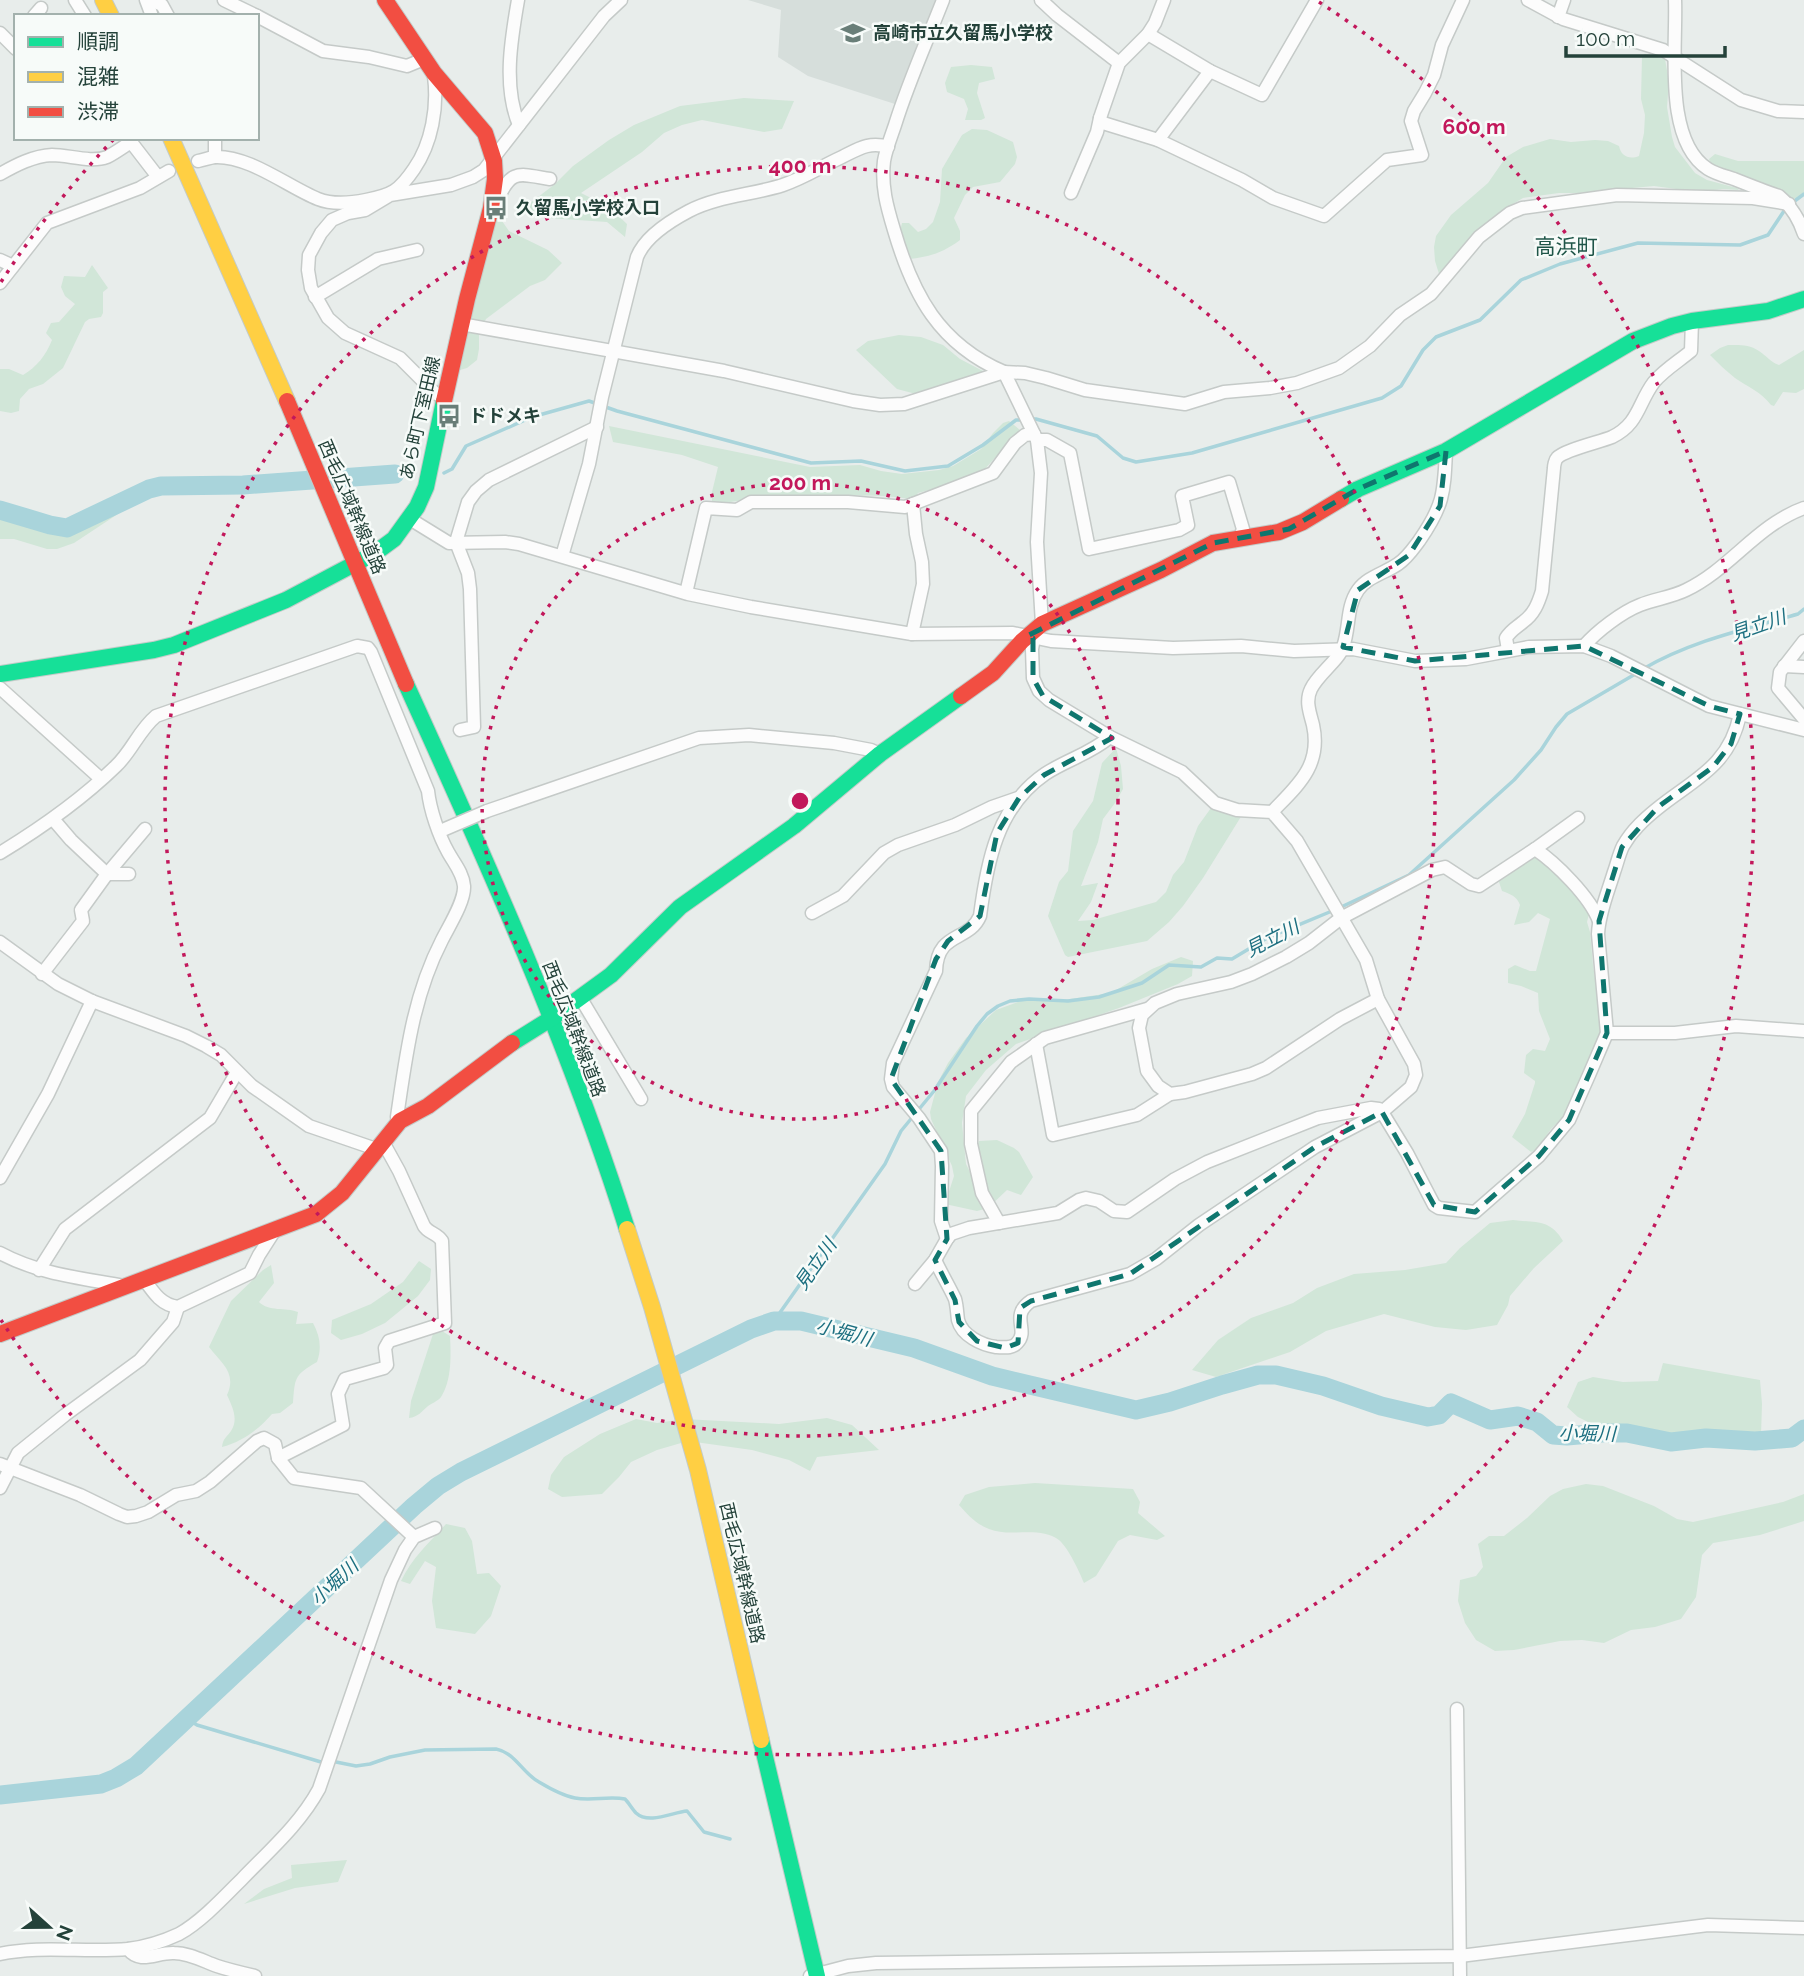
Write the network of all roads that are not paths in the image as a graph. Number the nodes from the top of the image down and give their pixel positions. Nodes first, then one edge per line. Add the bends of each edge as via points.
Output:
1 (148, 0) edge
2 (224, 0) edge
3 (385, 0) edge
4 (518, 0) edge
5 (621, 0) edge
6 (943, 0) edge
7 (1041, 0) edge
8 (1164, 0) edge
9 (1317, 0) edge
10 (1462, 0) edge
11 (1528, 0) edge
12 (1564, 0) edge
13 (1675, 0) edge
14 (167, 14) edge
15 (253, 14) edge
16 (259, 17) edge
17 (1558, 17) junction
18 (0, 33) edge
19 (1148, 34) junction
20 (14, 43) edge
21 (1673, 56) junction
22 (1119, 63) junction
23 (429, 66) junction
24 (1210, 71) junction
25 (1804, 112) edge
26 (1100, 118) junction
27 (519, 125) junction
28 (172, 140) edge
29 (215, 140) edge
30 (1158, 140) junction
31 (888, 147) junction
32 (215, 157) junction
33 (494, 158) junction
34 (198, 161) dead end
35 (0, 174) edge
36 (550, 179) dead end
37 (1071, 193) dead end
38 (390, 195) junction
39 (491, 203) junction
40 (1789, 204) junction
41 (1804, 234) edge
42 (417, 250) dead end
43 (0, 261) edge
44 (13, 266) junction
45 (0, 283) edge
46 (315, 297) junction
47 (1804, 299) edge
48 (1692, 321) junction
49 (461, 324) junction
50 (614, 351) junction
51 (1004, 372) junction
52 (444, 397) junction
53 (597, 427) junction
54 (1035, 437) junction
55 (1446, 451) junction
56 (913, 504) junction
57 (1804, 508) edge
58 (410, 519) junction
59 (1240, 537) junction
60 (456, 542) junction
61 (562, 556) junction
62 (355, 565) junction
63 (686, 593) junction
64 (1034, 633) junction
65 (912, 634) junction
66 (1804, 641) edge
67 (1584, 646) junction
68 (1343, 649) junction
69 (1508, 650) junction
70 (1784, 666) junction
71 (1804, 667) edge
72 (0, 674) edge
73 (0, 688) edge
74 (1740, 714) junction
75 (1804, 719) edge
76 (460, 730) dead end
77 (1804, 730) edge
78 (1110, 737) junction
79 (880, 754) junction
80 (101, 779) junction
81 (1019, 798) junction
82 (1272, 812) junction
83 (1578, 818) dead end
84 (54, 819) junction
85 (145, 829) dead end
86 (442, 830) junction
87 (1535, 849) junction
88 (0, 853) edge
89 (107, 874) junction
90 (130, 874) dead end
91 (812, 913) dead end
92 (1338, 913) junction
93 (1598, 920) junction
94 (0, 942) edge
95 (42, 974) junction
96 (580, 997) junction
97 (1378, 999) junction
98 (92, 1001) junction
99 (1147, 1009) junction
100 (552, 1018) junction
101 (1804, 1031) edge
102 (1607, 1033) junction
103 (1036, 1044) junction
104 (237, 1072) junction
105 (1170, 1094) junction
106 (641, 1099) dead end
107 (1382, 1112) junction
108 (400, 1121) junction
109 (379, 1145) junction
110 (0, 1178) edge
111 (999, 1223) junction
112 (275, 1230) junction
113 (947, 1239) junction
114 (0, 1253) edge
115 (935, 1260) junction
116 (39, 1270) junction
117 (144, 1279) junction
118 (915, 1284) dead end
119 (128, 1287) junction
120 (178, 1307) junction
121 (0, 1334) edge
122 (278, 1458) junction
123 (5, 1466) edge
124 (0, 1488) edge
125 (435, 1528) dead end
126 (414, 1537) junction
127 (1457, 1709) dead end
128 (1804, 1928) edge
129 (128, 1949) junction
130 (0, 1954) edge
131 (1460, 1956) junction
132 (815, 1975) edge
133 (255, 1976) edge
134 (1460, 1976) edge

1 - 14 street via 162,5
2 - 15 street
3 - 23 main road, あら町下室田線
4 - 27 street via 510,80
5 - 27 street
6 - 31 street
7 - 22 street
8 - 19 street
9 - 24 street via 1262,94
10 - 30 street via 1411,121 1422,155 1387,160 1324,216 1273,198
11 - 17 street
12 - 17 street
13 - 21 street
16 - 23 street via 323,51
17 - 21 street
18 - 20 street
19 - 22 street
19 - 24 street
21 - 25 street via 1741,100 1778,111
21 - 40 street via 1676,106 1693,157 1710,170
22 - 26 street
23 - 33 main road, あら町下室田線 via 480,127
23 - 38 street via 436,91 428,139 418,164
24 - 30 street
26 - 30 street via 1108,126
26 - 37 street
27 - 33 street
28 - 62 main road, 西毛広域幹線道路
29 - 32 street
31 - 50 street via 860,148 794,181 699,206 668,225 638,254
31 - 51 street via 885,200 917,293 952,338
32 - 34 street
32 - 38 street via 269,173 320,200 338,203
33 - 38 street via 473,177 451,185
33 - 39 main road, あら町下室田線
35 - 44 street via 24,161 51,155 108,156 131,142 163,174 140,188 47,223
36 - 39 street via 514,175 497,202
38 - 46 street via 365,210 332,220 321,233 309,255
39 - 49 main road, あら町下室田線
40 - 41 street
40 - 51 street via 1753,198 1618,195 1522,208 1479,237 1432,294 1400,315 1355,358 1297,383 1224,393 1185,404 1085,390 1025,373
42 - 46 street via 379,259
43 - 44 street
44 - 45 street
46 - 52 street via 345,333 400,358
47 - 48 main road via 1768,311
48 - 55 main road via 1633,341
48 - 69 street via 1691,351 1658,377 1627,428 1556,459 1542,592 1531,615 1506,638
49 - 50 street
49 - 52 main road, あら町下室田線
50 - 51 street via 880,405 904,404
50 - 53 street
51 - 54 street
52 - 58 main road, あら町下室田線 via 425,486
53 - 60 street via 482,484 468,502
53 - 61 street
54 - 56 street via 1025,435 1015,443 993,473
54 - 59 street via 1070,453 1089,549 1179,530 1188,525 1182,496 1229,482 1243,529
54 - 64 street via 1041,474
55 - 59 main road via 1358,489 1289,528
55 - 68 street via 1440,506 1409,555 1358,590
56 - 63 street via 751,502 737,510 706,508
56 - 65 street via 923,584
57 - 67 street via 1760,532 1696,585 1627,611
58 - 60 street
58 - 62 main road, あら町下室田線 via 394,539
59 - 64 main road via 1213,543
60 - 61 street via 519,544
60 - 76 street via 470,589 474,727
61 - 63 street
62 - 72 main road, あら町下室田線 via 286,600 174,645
62 - 100 main road, 西毛広域幹線道路
63 - 65 street
64 - 65 street
64 - 68 street via 1051,641 1173,648
64 - 78 street via 1033,678 1039,691
64 - 79 main road via 993,673
66 - 70 street
67 - 69 street
67 - 74 street via 1709,706
68 - 69 street via 1415,661 1466,659
68 - 82 street via 1309,695 1314,730 1311,766
70 - 71 street
70 - 75 street via 1778,688
73 - 80 street
74 - 77 street
74 - 93 street via 1731,744 1713,768 1658,807 1622,847
78 - 81 street via 1044,775
78 - 82 street via 1182,772 1215,803
79 - 86 street, bridge via 834,743 749,735 699,738
79 - 96 main road via 794,826 680,907 611,975
80 - 84 street
80 - 86 street via 161,713 362,646 371,652 428,791 430,810
81 - 91 street via 898,845 884,853 843,896
81 - 113 street via 990,853 980,916 942,948 891,1079 940,1151 941,1221
82 - 92 street via 1297,841
83 - 87 street
84 - 88 street
84 - 89 street
85 - 89 street
86 - 108 street via 464,884 464,895 435,953 414,1012
87 - 92 street via 1479,886 1445,867
87 - 93 street via 1570,880
89 - 90 street
89 - 95 street via 81,910 83,921
92 - 97 street via 1366,960
92 - 99 street via 1309,943 1252,974 1177,994
93 - 102 street
94 - 95 street
95 - 98 street
96 - 100 main road
96 - 106 street
97 - 105 street via 1266,1068
97 - 107 street via 1416,1075 1412,1087
98 - 104 street via 186,1036 221,1055
98 - 110 street via 48,1094
99 - 103 street
99 - 105 street via 1139,1028 1147,1071
100 - 108 main road
100 - 132 main road, 西毛広域幹線道路 via 619,1203 698,1470
101 - 102 street via 1736,1026 1675,1033
102 - 107 street via 1569,1120 1539,1156 1475,1212 1434,1205
103 - 105 street via 1053,1135 1137,1115
103 - 111 street via 1011,1062 971,1111 971,1144 982,1193
104 - 109 street via 309,1126
104 - 116 street via 210,1118 65,1229
107 - 111 street via 1371,1108 1318,1118 1287,1130 1189,1170 1127,1212 1086,1198 1058,1213
107 - 115 street via 1315,1147 1130,1274 1023,1306 1021,1337 1013,1346 990,1346 966,1333
108 - 109 main road
109 - 112 main road via 335,1201
109 - 122 street via 399,1171 426,1230 442,1241 445,1324 389,1341 384,1368 345,1379 338,1394 343,1425
111 - 113 street via 969,1228
112 - 117 main road
112 - 120 street via 250,1273
113 - 115 street
114 - 116 street
115 - 118 street
116 - 119 street
117 - 119 main road
117 - 120 street via 158,1298
119 - 121 main road
120 - 123 street via 173,1322 141,1360
122 - 123 street via 275,1444 264,1438 196,1491 176,1494 148,1512 127,1517
122 - 126 street via 294,1478 361,1488
123 - 124 street
125 - 126 street
126 - 129 street via 391,1580 323,1780 309,1806 202,1916 180,1933
127 - 131 street
128 - 131 street via 1708,1925
129 - 130 street
129 - 133 street via 145,1958 176,1953 191,1956
131 - 132 street via 876,1963
131 - 134 street

